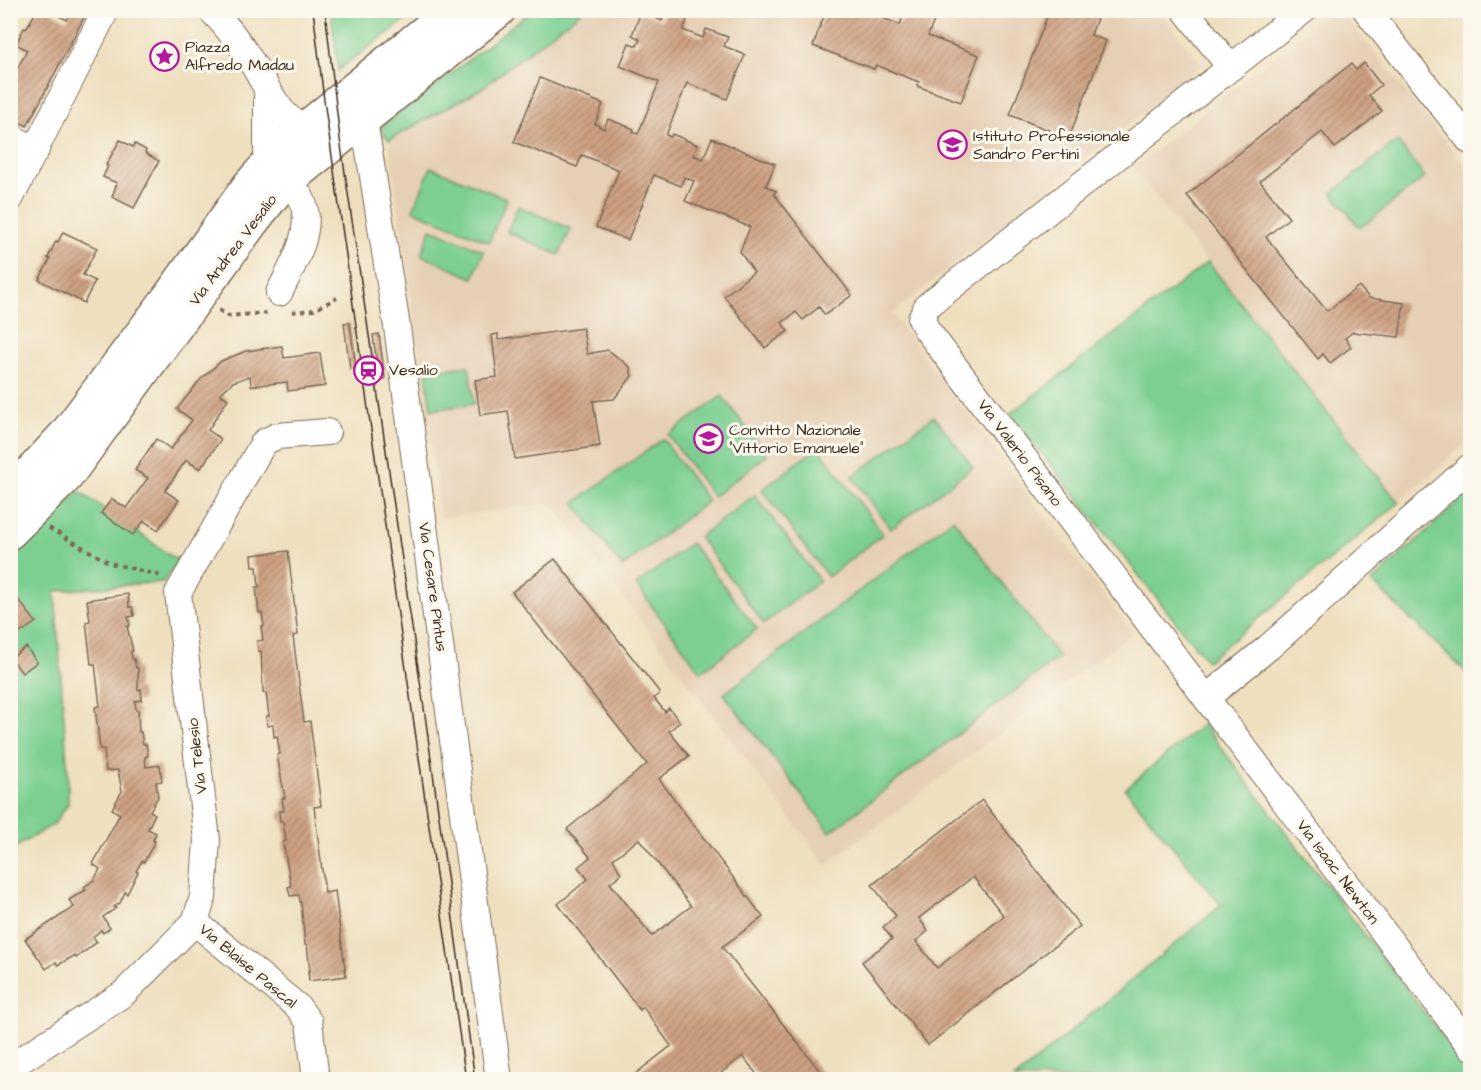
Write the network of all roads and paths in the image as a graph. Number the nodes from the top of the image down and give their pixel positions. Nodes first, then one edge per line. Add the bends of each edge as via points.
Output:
1 (106, 10) edge
2 (211, 10) edge
3 (452, 10) edge
4 (499, 10) edge
5 (1185, 10) edge
6 (1304, 10) edge
7 (1366, 10) edge
8 (1230, 67) junction
9 (267, 91) junction
10 (364, 120) junction
11 (309, 126) junction
12 (10, 137) edge
13 (1470, 141) edge
14 (36, 150) junction
15 (278, 173) junction
16 (10, 199) edge
17 (197, 297) junction
18 (337, 298) dead end
19 (278, 306) junction
20 (327, 432) dead end
21 (1470, 467) edge
22 (10, 495) edge
23 (26, 527) edge
24 (184, 581) junction
25 (1206, 698) junction
26 (195, 922) junction
27 (1470, 1046) edge
28 (10, 1067) edge
29 (498, 1067) edge
30 (316, 1080) edge
31 (507, 1080) edge

1 - 14 street
2 - 9 street via 256,68
3 - 11 main road, Via Andrea Vesalio
4 - 10 main road, Via Andrea Vesalio
5 - 8 street
6 - 8 street, Via Valerio Pisano
7 - 13 street
8 - 25 street, Via Valerio Pisano via 927,306 921,319
9 - 11 street via 295,122
9 - 15 street
10 - 15 main road, Via Andrea Vesalio
10 - 29 street, Via Cesare Pintus via 397,327
11 - 15 main road, Via Andrea Vesalio via 285,145
12 - 14 street
14 - 16 street
15 - 17 main road, Via Andrea Vesalio via 252,222
15 - 19 street via 302,200 306,222 299,253
15 - 22 main road, Via Andrea Vesalio via 248,187 66,434
17 - 19 path via 228,316
17 - 23 main road, Via Andrea Vesalio
18 - 19 path via 314,310
20 - 24 street, Via Telesio via 277,436 264,442
21 - 25 street via 1269,647
23 - 24 path via 110,563
24 - 26 street, Via Telesio via 178,593 207,840 203,897
25 - 27 street, Via Isaac Newton
26 - 28 street, Via Telesio via 123,994
26 - 30 street, Via Blaise Pascal via 298,1007 309,1022
29 - 31 street, Via Cesare Pintus

